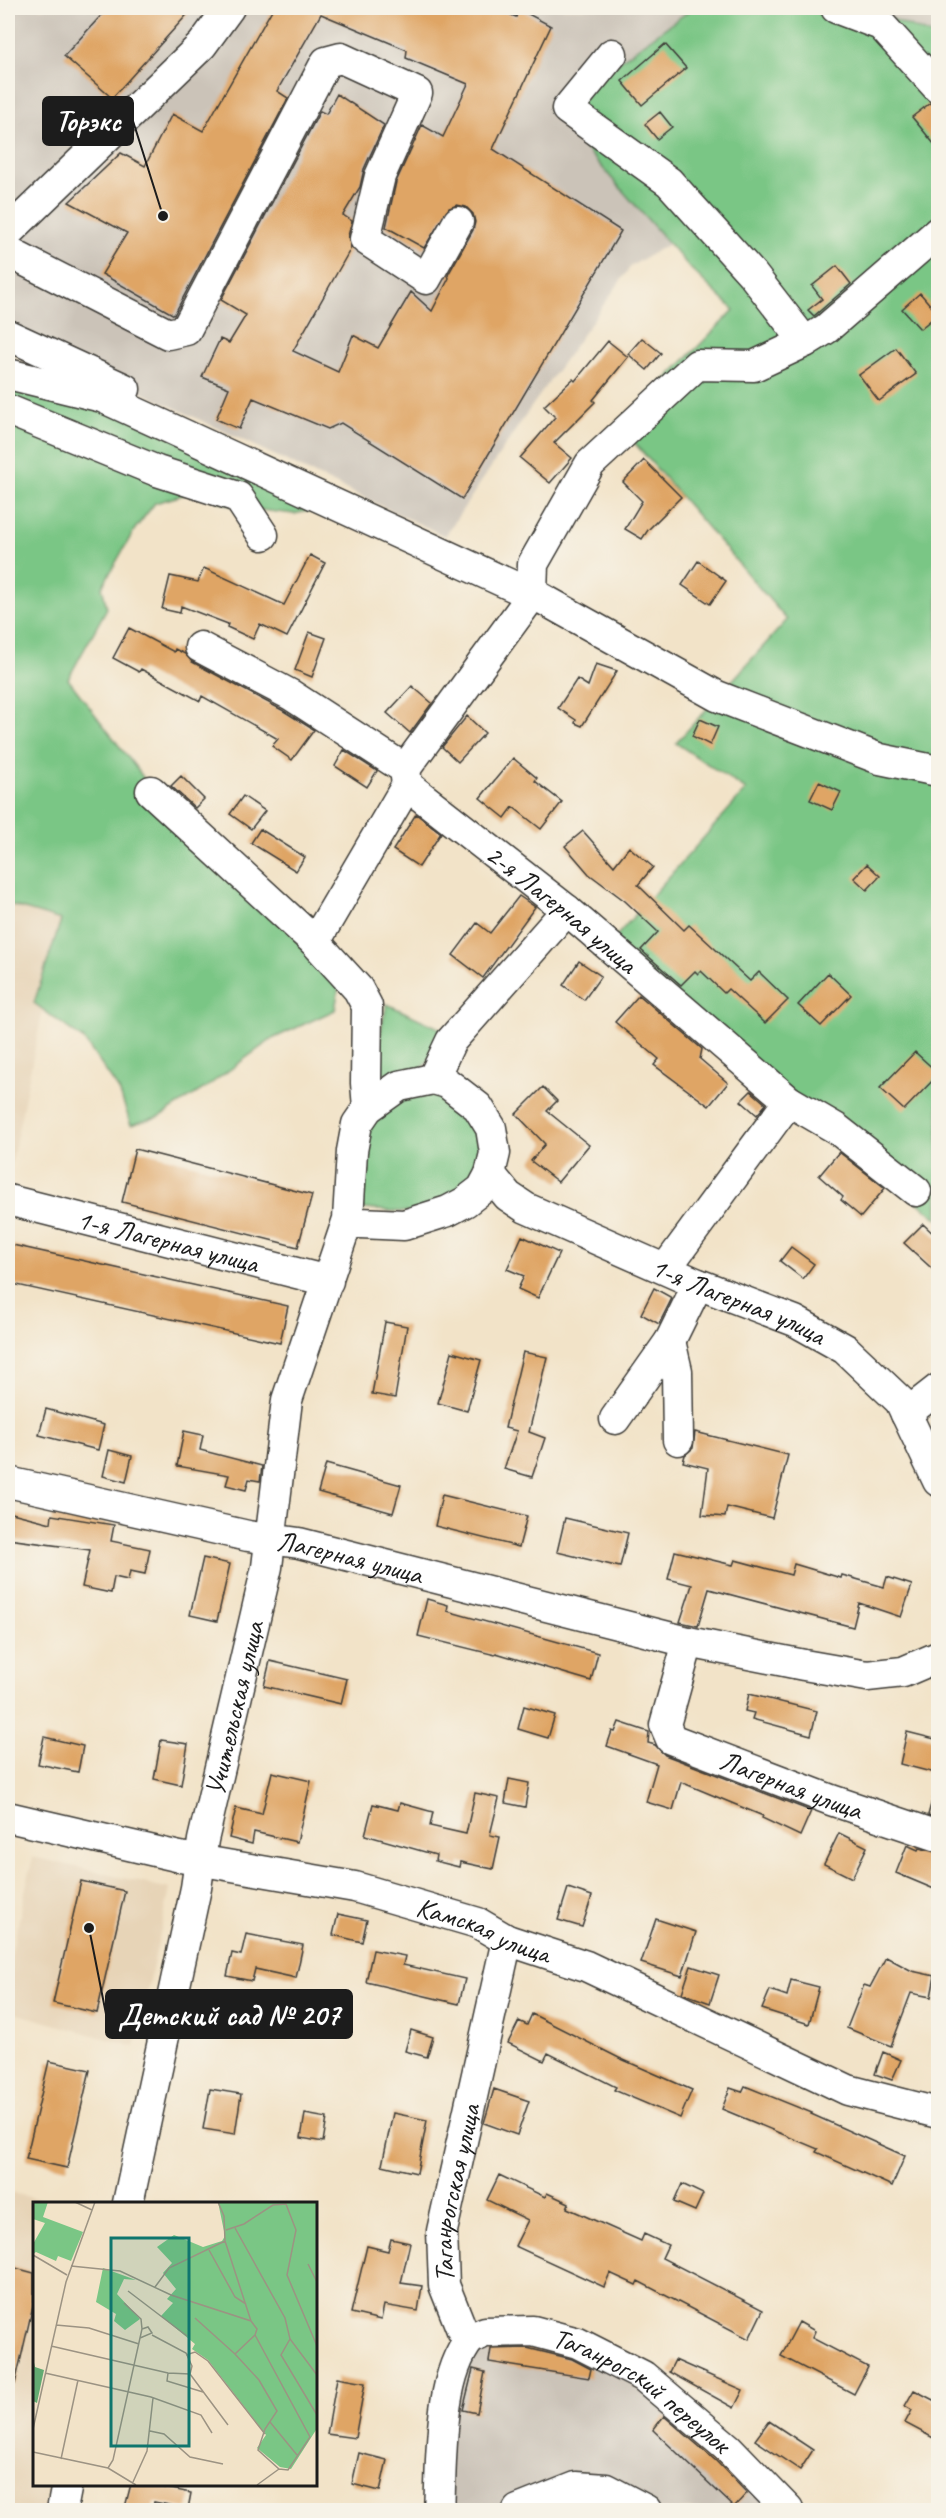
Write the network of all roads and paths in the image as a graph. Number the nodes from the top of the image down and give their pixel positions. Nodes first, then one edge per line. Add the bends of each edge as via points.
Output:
1 (229, 8) edge
2 (837, 8) edge
3 (612, 54) dead end
4 (939, 88) edge
5 (458, 222) dead end
6 (8, 232) edge
7 (939, 232) edge
8 (8, 252) edge
9 (8, 335) edge
10 (804, 342) junction
11 (8, 374) edge
12 (8, 410) edge
13 (184, 418) dead end
14 (263, 535) dead end
15 (532, 592) junction
16 (200, 647) dead end
17 (939, 771) edge
18 (406, 777) junction
19 (151, 791) dead end
20 (567, 910) junction
21 (315, 942) junction
22 (433, 1079) junction
23 (789, 1101) junction
24 (368, 1108) junction
25 (490, 1174) junction
26 (916, 1191) dead end
27 (8, 1200) edge
28 (348, 1219) junction
29 (666, 1268) junction
30 (328, 1281) junction
31 (698, 1284) junction
32 (670, 1341) junction
33 (939, 1389) edge
34 (906, 1414) junction
35 (615, 1419) dead end
36 (678, 1440) dead end
37 (939, 1481) edge
38 (8, 1482) edge
39 (272, 1539) junction
40 (688, 1642) junction
41 (939, 1657) edge
42 (8, 1817) edge
43 (939, 1836) edge
44 (199, 1860) junction
45 (507, 1940) junction
46 (939, 2113) edge
47 (128, 2202) edge
48 (470, 2339) junction
49 (68, 2485) edge
50 (62, 2511) edge
51 (439, 2511) edge
52 (518, 2511) edge
53 (646, 2511) edge
54 (788, 2511) edge

1 - 6 street via 202,45
2 - 4 street via 881,25
3 - 10 street via 567,109 669,182 753,275
5 - 8 street via 426,279 365,239 380,176 417,93 341,58 326,62 186,330 168,334
7 - 10 street via 826,329
9 - 13 street
10 - 15 street via 754,366 697,365 590,464 533,564
11 - 15 street via 102,398
12 - 14 street via 157,471 238,496
15 - 17 street via 717,696 880,759
15 - 18 street
16 - 18 street, 2-я Лагерная улица via 291,695
18 - 20 street, 2-я Лагерная улица
18 - 21 street
19 - 21 street
20 - 22 street via 451,1041
20 - 23 street, 2-я Лагерная улица
21 - 24 street via 358,989 368,1006
22 - 24 street via 399,1086
22 - 25 street via 447,1083 478,1107 491,1128 495,1153
23 - 26 street, 2-я Лагерная улица via 837,1129
23 - 29 street
24 - 28 street via 357,1124 352,1151
25 - 28 street via 482,1189 465,1202 422,1221 384,1226
25 - 29 street, 1-я Лагерная улица via 508,1196 526,1208
27 - 30 street, 1-я Лагерная улица
28 - 30 street, Учительская улица
29 - 31 street, 1-я Лагерная улица
30 - 39 street, Учительская улица via 287,1400
31 - 32 street
31 - 34 street, 1-я Лагерная улица via 795,1321 846,1349 900,1401
32 - 35 street
32 - 36 street via 677,1371
33 - 34 street
34 - 37 street, 1-я Лагерная улица
38 - 39 street, Лагерная улица
39 - 40 street, Лагерная улица
39 - 44 street, Учительская улица
40 - 41 street, Лагерная улица via 867,1676 903,1672
40 - 43 street, Лагерная улица via 665,1725 671,1739
42 - 44 street, Камская улица
44 - 45 street, Камская улица via 355,1887 478,1923
44 - 47 street, Учительская улица via 194,1900
45 - 46 street, Камская улица via 586,1966 848,2090
45 - 48 street, Таганрогская улица via 442,2231 444,2285 462,2330
48 - 51 street via 462,2350 446,2401
48 - 54 street, Таганрогский переулок via 485,2332 533,2331 578,2343 643,2376 728,2448
49 - 50 street
52 - 53 street via 576,2487 606,2489

